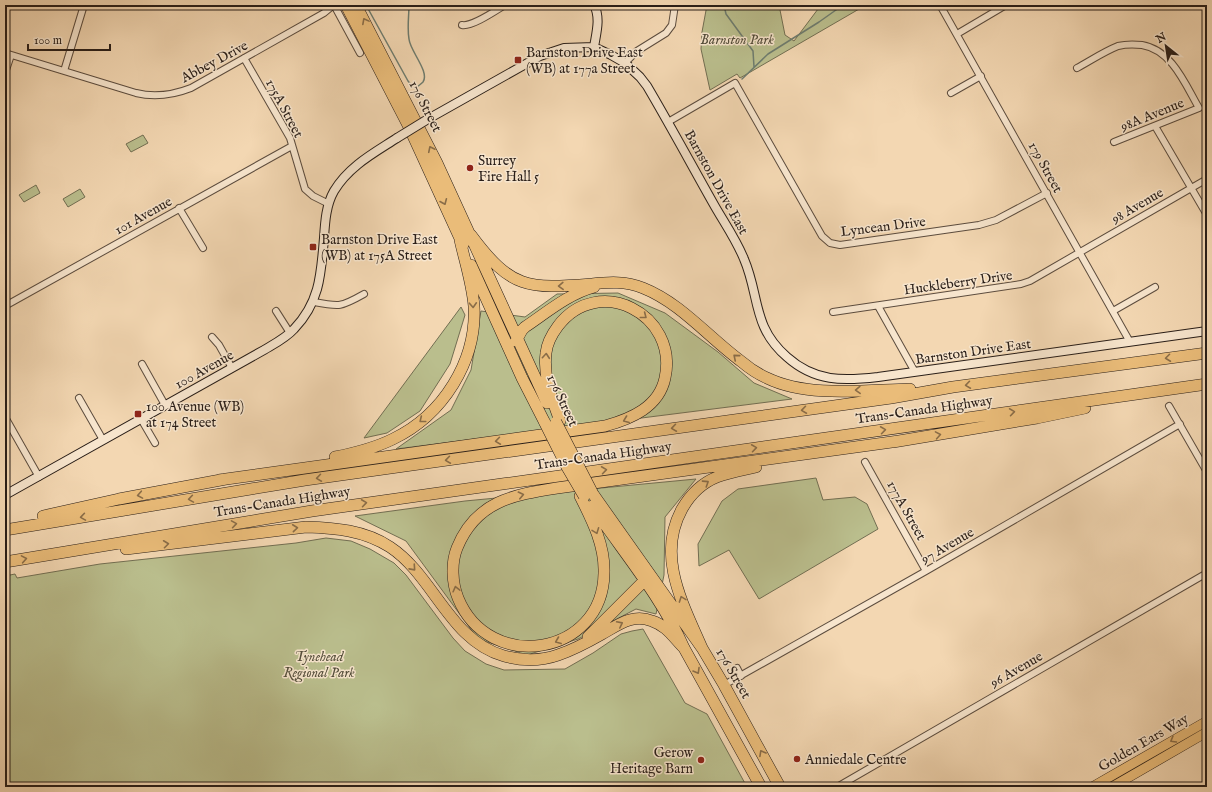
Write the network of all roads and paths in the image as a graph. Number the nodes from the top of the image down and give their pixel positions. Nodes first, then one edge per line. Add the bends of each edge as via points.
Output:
1 (84, 5) edge
2 (332, 5) edge
3 (346, 5) edge
4 (356, 5) edge
5 (505, 5) edge
6 (594, 5) edge
7 (675, 5) edge
8 (940, 5) edge
9 (1006, 5) edge
10 (462, 25) dead end
11 (957, 34) junction
12 (594, 47) junction
13 (360, 53) dead end
14 (8, 54) edge
15 (244, 58) junction
16 (625, 63) junction
17 (1077, 68) dead end
18 (64, 71) junction
19 (5, 73) edge
20 (981, 76) junction
21 (951, 93) dead end
22 (668, 122) junction
23 (1156, 126) junction
24 (1114, 142) dead end
25 (292, 146) junction
26 (1207, 179) edge
27 (1192, 188) junction
28 (1047, 193) junction
29 (329, 204) junction
30 (180, 208) junction
31 (1207, 215) edge
32 (470, 234) junction
33 (460, 240) junction
34 (202, 248) dead end
35 (1080, 252) junction
36 (614, 282) junction
37 (1155, 287) dead end
38 (364, 294) dead end
39 (314, 302) junction
40 (5, 306) edge
41 (878, 306) junction
42 (276, 311) dead end
43 (1113, 311) junction
44 (833, 312) dead end
45 (304, 317) joint
46 (1207, 331) edge
47 (290, 333) junction
48 (212, 337) dead end
49 (517, 337) junction
50 (1130, 342) junction
51 (1207, 353) edge
52 (142, 364) dead end
53 (232, 368) junction
54 (915, 372) junction
55 (1207, 384) edge
56 (953, 387) junction
57 (79, 398) dead end
58 (165, 406) junction
59 (1169, 406) dead end
60 (5, 417) edge
61 (141, 419) junction
62 (550, 420) junction
63 (1180, 424) junction
64 (104, 440) junction
65 (899, 441) junction
66 (155, 443) dead end
67 (865, 462) dead end
68 (1207, 472) edge
69 (39, 477) junction
70 (219, 480) junction
71 (5, 495) edge
72 (586, 495) junction
73 (5, 525) edge
74 (5, 530) edge
75 (43, 555) junction
76 (5, 562) edge
77 (926, 571) junction
78 (1207, 573) edge
79 (647, 578) junction
80 (684, 648) junction
81 (702, 648) junction
82 (573, 649) junction
83 (737, 668) dead end
84 (742, 676) junction
85 (724, 685) junction
86 (1207, 721) edge
87 (1207, 732) edge
88 (761, 787) edge
89 (780, 787) edge
90 (837, 787) edge
91 (1092, 787) edge
92 (1112, 787) edge

1 - 18 street
2 - 13 street
2 - 15 street, Abbey Drive via 324,13
3 -> 33 highway, 176 Street via 410,126
32 -> 4 highway, 176 Street via 423,134
5 - 10 street via 475,22
6 - 12 street via 597,23
7 - 16 street via 672,25 666,33 636,51
8 - 11 street, 179 Street
9 - 11 street
11 - 20 street, 179 Street
12 - 16 street, Barnston Drive East
12 - 29 street, Barnston Drive East, bridge via 564,48 540,56 428,119 353,168 341,180
14 - 18 street, Abbey Drive
14 - 19 street
15 - 18 street, Abbey Drive via 191,88 175,94 155,96 136,93
15 - 25 street, 175A Street via 273,106
16 - 22 street, Barnston Drive East via 647,86
17 - 23 street, 98A Avenue via 1118,46 1146,46 1161,53 1172,63 1199,108
20 - 21 street
20 - 28 street, 179 Street
22 - 28 street, Lyncean Drive via 735,83 822,236 830,243 840,245 979,225 996,220
22 - 54 street, Barnston Drive East via 744,258 764,328 777,347 797,365 825,378 878,378
23 - 24 street, 98A Avenue
23 - 27 street
25 - 29 street, 175A Street via 305,189
25 - 30 street, 101 Avenue
26 - 27 street, 98 Avenue
27 - 31 street
27 - 35 street, 98 Avenue
28 - 35 street, 179 Street
29 - 39 street, Barnston Drive East via 324,228 322,265
30 - 34 street
30 - 40 street, 101 Avenue
36 -> 32 highway via 562,286 522,283 497,267
32 - 49 highway, 176 Street
33 - 62 highway, 176 Street via 507,345
33 -> 70 highway via 473,296 472,334 454,383 442,401 427,416 394,439 368,449
35 - 41 street, Huckleberry Drive via 1021,284
35 - 43 street, 179 Street
36 - 49 highway via 589,288 566,300 525,327
56 -> 36 highway via 820,391 783,384 767,378 742,362 678,309 652,292
37 - 43 street
38 - 39 street via 346,304
39 - 45 street, Barnston Drive East
41 - 44 street, Huckleberry Drive
41 - 54 street
42 - 47 street
43 - 50 street, 179 Street
45 - 47 street, 100 Avenue
46 - 50 street, Barnston Drive East
47 - 53 street, 100 Avenue
48 - 53 street
49 - 62 highway, 176 Street
49 - 62 highway via 516,346
50 - 54 street, Barnston Drive East
51 -> 56 highway, Trans-Canada Highway
52 - 58 street
53 - 58 street, 100 Avenue
65 -> 55 highway via 1037,418
75 -> 55 highway, Trans-Canada Highway via 312,511
56 -> 74 highway, Trans-Canada Highway via 305,480
57 - 64 street
58 - 61 street, 100 Avenue
59 - 63 street
60 - 69 street
61 - 64 street, 100 Avenue
61 - 66 street
62 -> 70 highway via 545,363 548,344 560,322 583,306 600,302 631,307 645,316 656,328 664,343 666,375 661,389 652,402 639,413 623,421 605,426
62 - 72 highway, 176 Street, bridge via 567,467
62 - 72 highway, 176 Street, bridge via 569,446
63 - 68 street
63 - 77 street, 97 Avenue
64 - 69 street, 100 Avenue
72 -> 65 highway via 604,561 604,583 590,616 566,638 536,647 505,643 479,628 468,616 456,593 454,560 459,543 468,527 480,513 499,501 557,488
81 -> 65 highway via 677,587 670,552 673,529 684,504 693,494 704,484 728,473
67 - 77 street, 177A Street
69 - 71 street, 100 Avenue
70 -> 73 highway via 118,499
72 - 79 highway, 176 Street
76 -> 75 highway, Trans-Canada Highway
75 -> 82 highway via 132,548 306,527 356,531 378,540 403,557 459,627 484,647 503,656 529,660
77 - 84 street, 97 Avenue
78 - 90 street, 96 Avenue
79 - 80 highway, 176 Street
79 - 81 highway, 176 Street
79 - 82 highway via 597,629
82 -> 80 highway via 602,635 621,622 635,618 650,620 663,626
80 -> 88 highway, 176 Street
81 - 85 highway, 176 Street
83 - 84 street
84 - 85 street, 97 Avenue
89 -> 85 highway, 176 Street
86 -> 91 main road, Golden Ears Way
87 - 92 main road, Golden Ears Way

